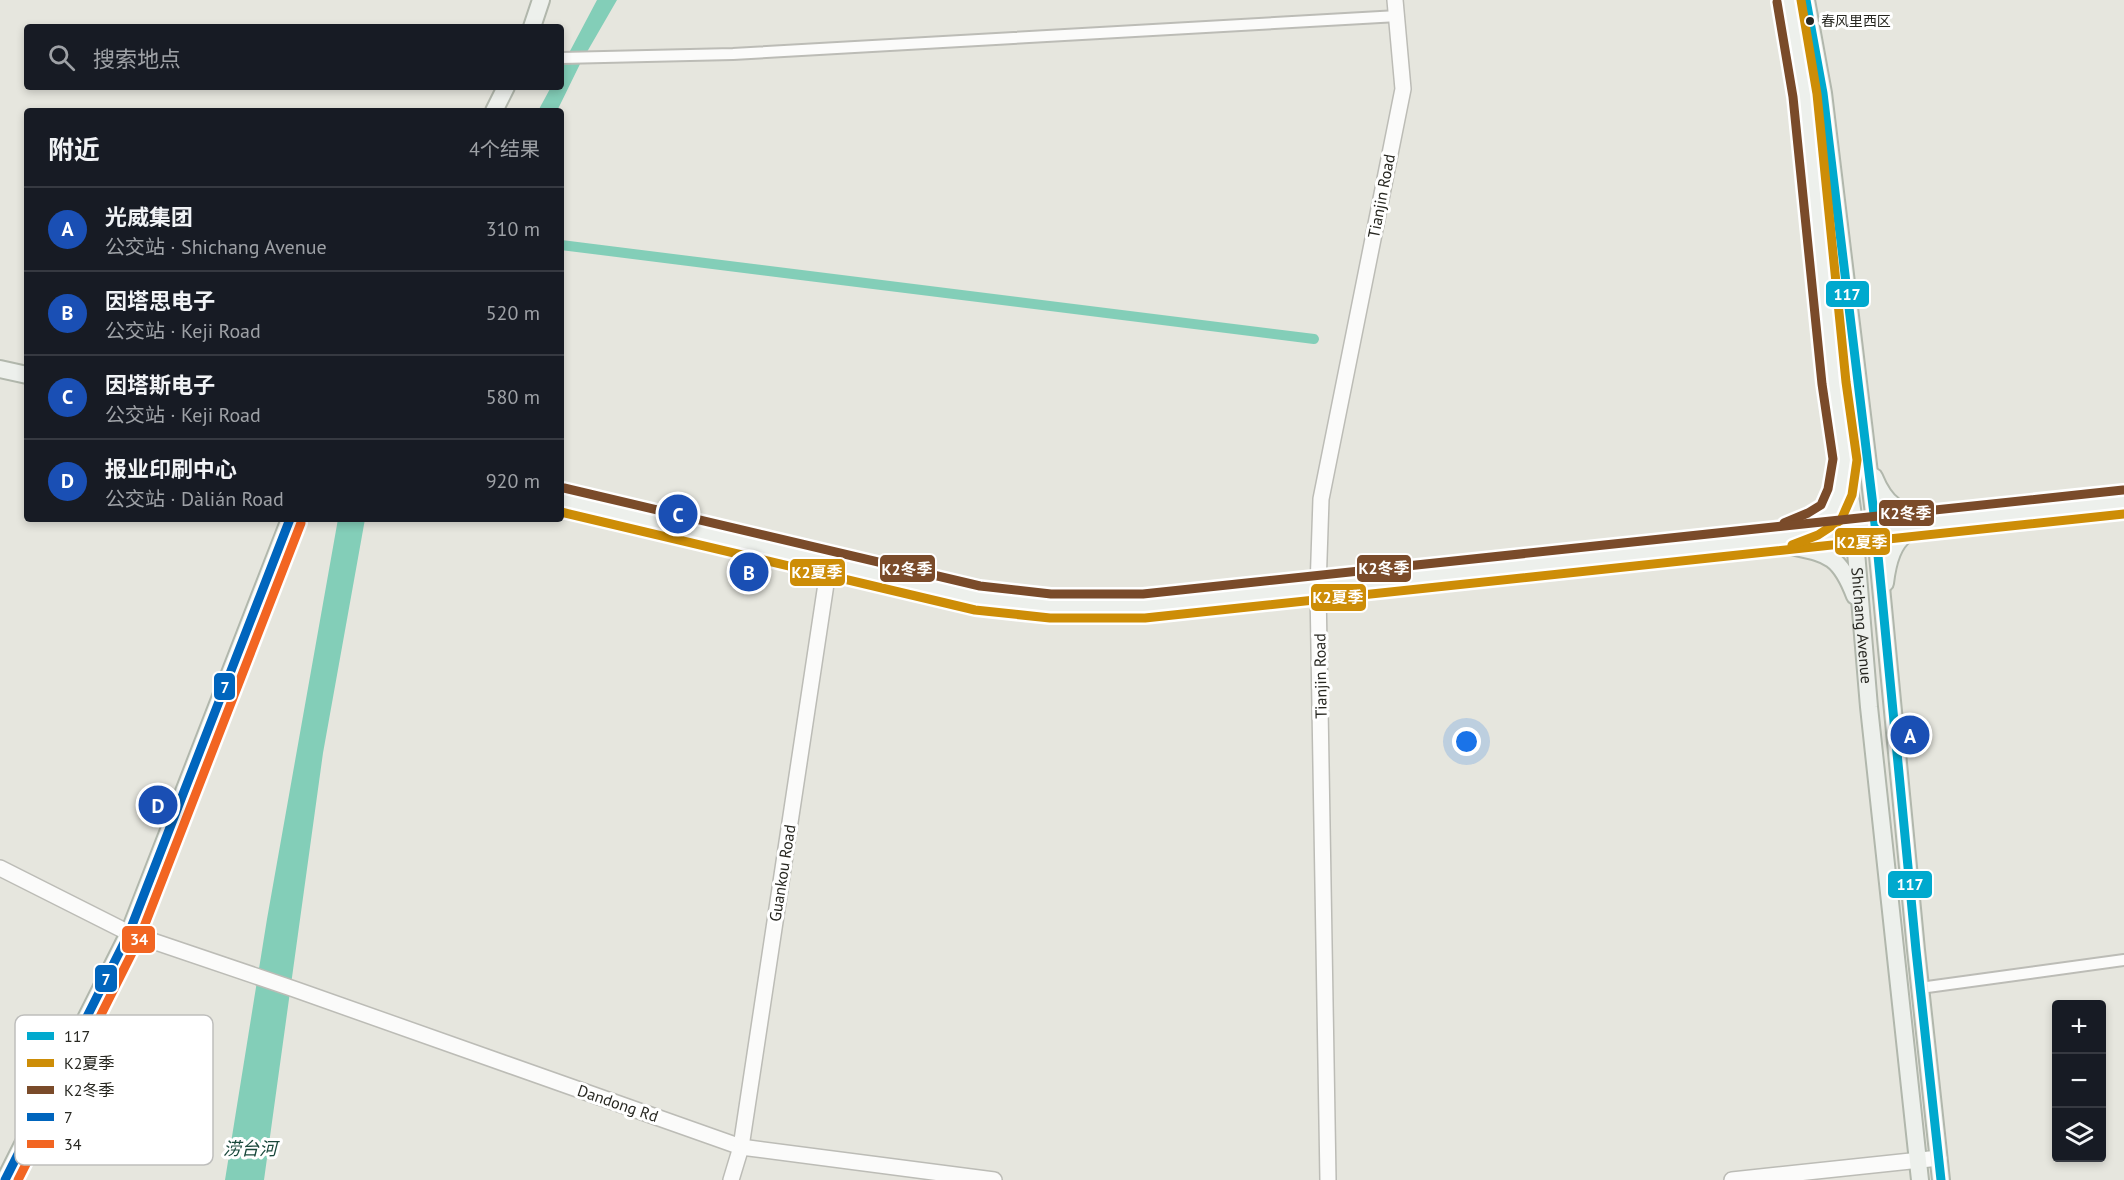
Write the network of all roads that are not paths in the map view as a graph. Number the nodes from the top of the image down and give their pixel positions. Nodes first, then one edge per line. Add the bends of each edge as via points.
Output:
1 (542, 0) edge
2 (1395, 0) edge
3 (1789, 0) edge
4 (1806, 0) edge
5 (1398, 16) junction
6 (533, 24) edge
7 (564, 58) edge
8 (504, 90) edge
9 (496, 108) edge
10 (0, 369) edge
11 (24, 374) edge
12 (1866, 456) junction
13 (1845, 459) junction
14 (564, 501) edge
15 (2124, 502) edge
16 (1944, 521) junction
17 (289, 522) edge
18 (1875, 530) junction
19 (1855, 532) junction
20 (1770, 541) junction
21 (829, 564) junction
22 (1318, 588) junction
23 (1882, 609) junction
24 (1862, 614) junction
25 (0, 868) edge
26 (129, 933) junction
27 (2124, 960) edge
28 (1920, 988) junction
29 (88, 1015) edge
30 (741, 1147) junction
31 (1939, 1158) junction
32 (15, 1160) edge
33 (1918, 1160) junction
34 (5, 1180) edge
35 (731, 1180) edge
36 (994, 1180) edge
37 (1328, 1180) edge
38 (1732, 1180) edge
39 (1920, 1180) edge
40 (1941, 1180) edge

1 - 6 main road
2 - 5 main road, Tianjin Road
3 - 13 main road, Shichang Avenue via 1805,95
4 - 12 main road, Shichang Avenue via 1823,93
5 - 7 street via 745,53
5 - 22 main road, Tianjin Road via 1403,89 1321,499
8 - 9 main road
10 - 11 main road
12 - 16 main road via 1881,492 1893,507
12 - 18 main road, Shichang Avenue
13 - 19 main road, Shichang Avenue
13 - 20 main road via 1840,492 1831,513
14 - 21 main road
15 - 16 main road
16 - 18 main road
16 - 23 main road via 1906,534 1894,547
17 - 26 main road
18 - 19 main road
18 - 23 main road, Shichang Avenue
19 - 20 main road
19 - 24 main road, Shichang Avenue
20 - 22 main road
20 - 24 main road via 1835,559 1848,577
21 - 22 main road via 978,598 1050,606 1143,606
21 - 30 main road, Guankou Road
22 - 37 main road, Tianjin Road
23 - 28 main road, Shichang Avenue
24 - 33 main road, Shichang Avenue
25 - 26 main road, Dandong Rd
26 - 29 main road
26 - 30 main road, Dandong Rd
27 - 28 street
28 - 31 main road, Shichang Avenue
30 - 35 main road, Guankou Road
30 - 36 main road, Dandong Rd
31 - 33 main road
31 - 40 main road, Shichang Avenue
32 - 34 main road
33 - 38 main road
33 - 39 main road, Shichang Avenue

